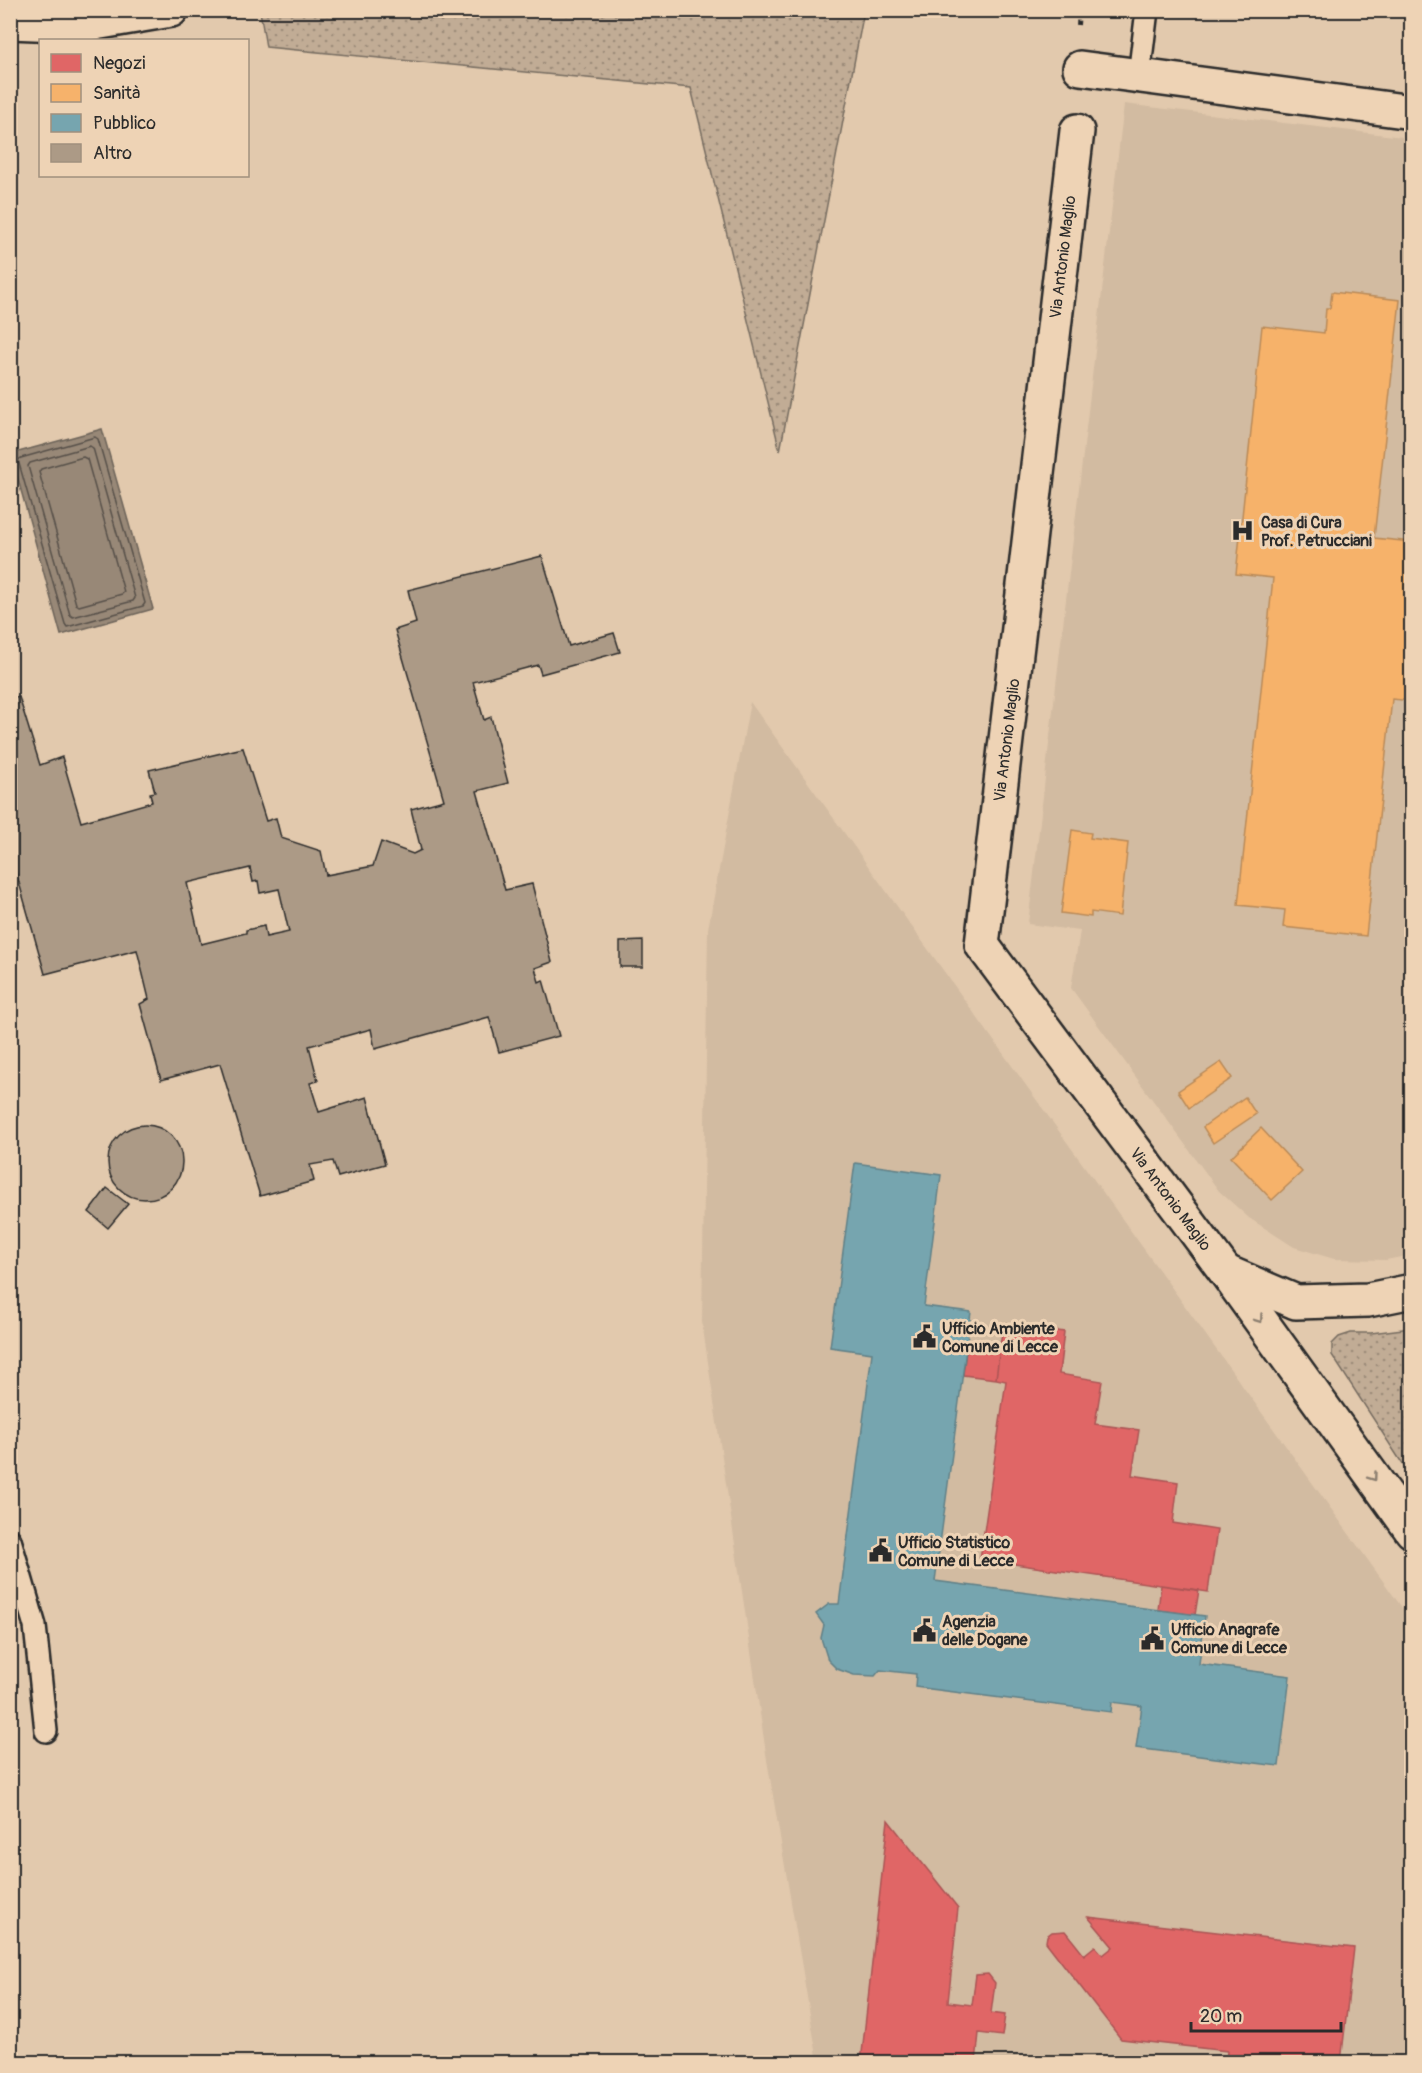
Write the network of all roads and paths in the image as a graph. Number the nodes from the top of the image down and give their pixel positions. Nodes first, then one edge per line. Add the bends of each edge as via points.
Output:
1 (171, 10) edge
2 (1147, 10) edge
3 (10, 22) edge
4 (1080, 68) dead end
5 (1139, 75) junction
6 (1412, 112) edge
7 (1077, 131) dead end
8 (1225, 1271) junction
9 (1412, 1291) edge
10 (1412, 1531) edge
11 (10, 1540) edge
12 (46, 1731) dead end

1 - 3 street via 83,25
2 - 5 lane
4 - 5 street
5 - 6 street
7 - 8 street, Via Antonio Maglio via 982,945
8 - 9 street, Via Antonio Maglio via 1296,1302 1368,1300
8 -> 10 street, Via Antonio Maglio
11 - 12 lane via 35,1626

